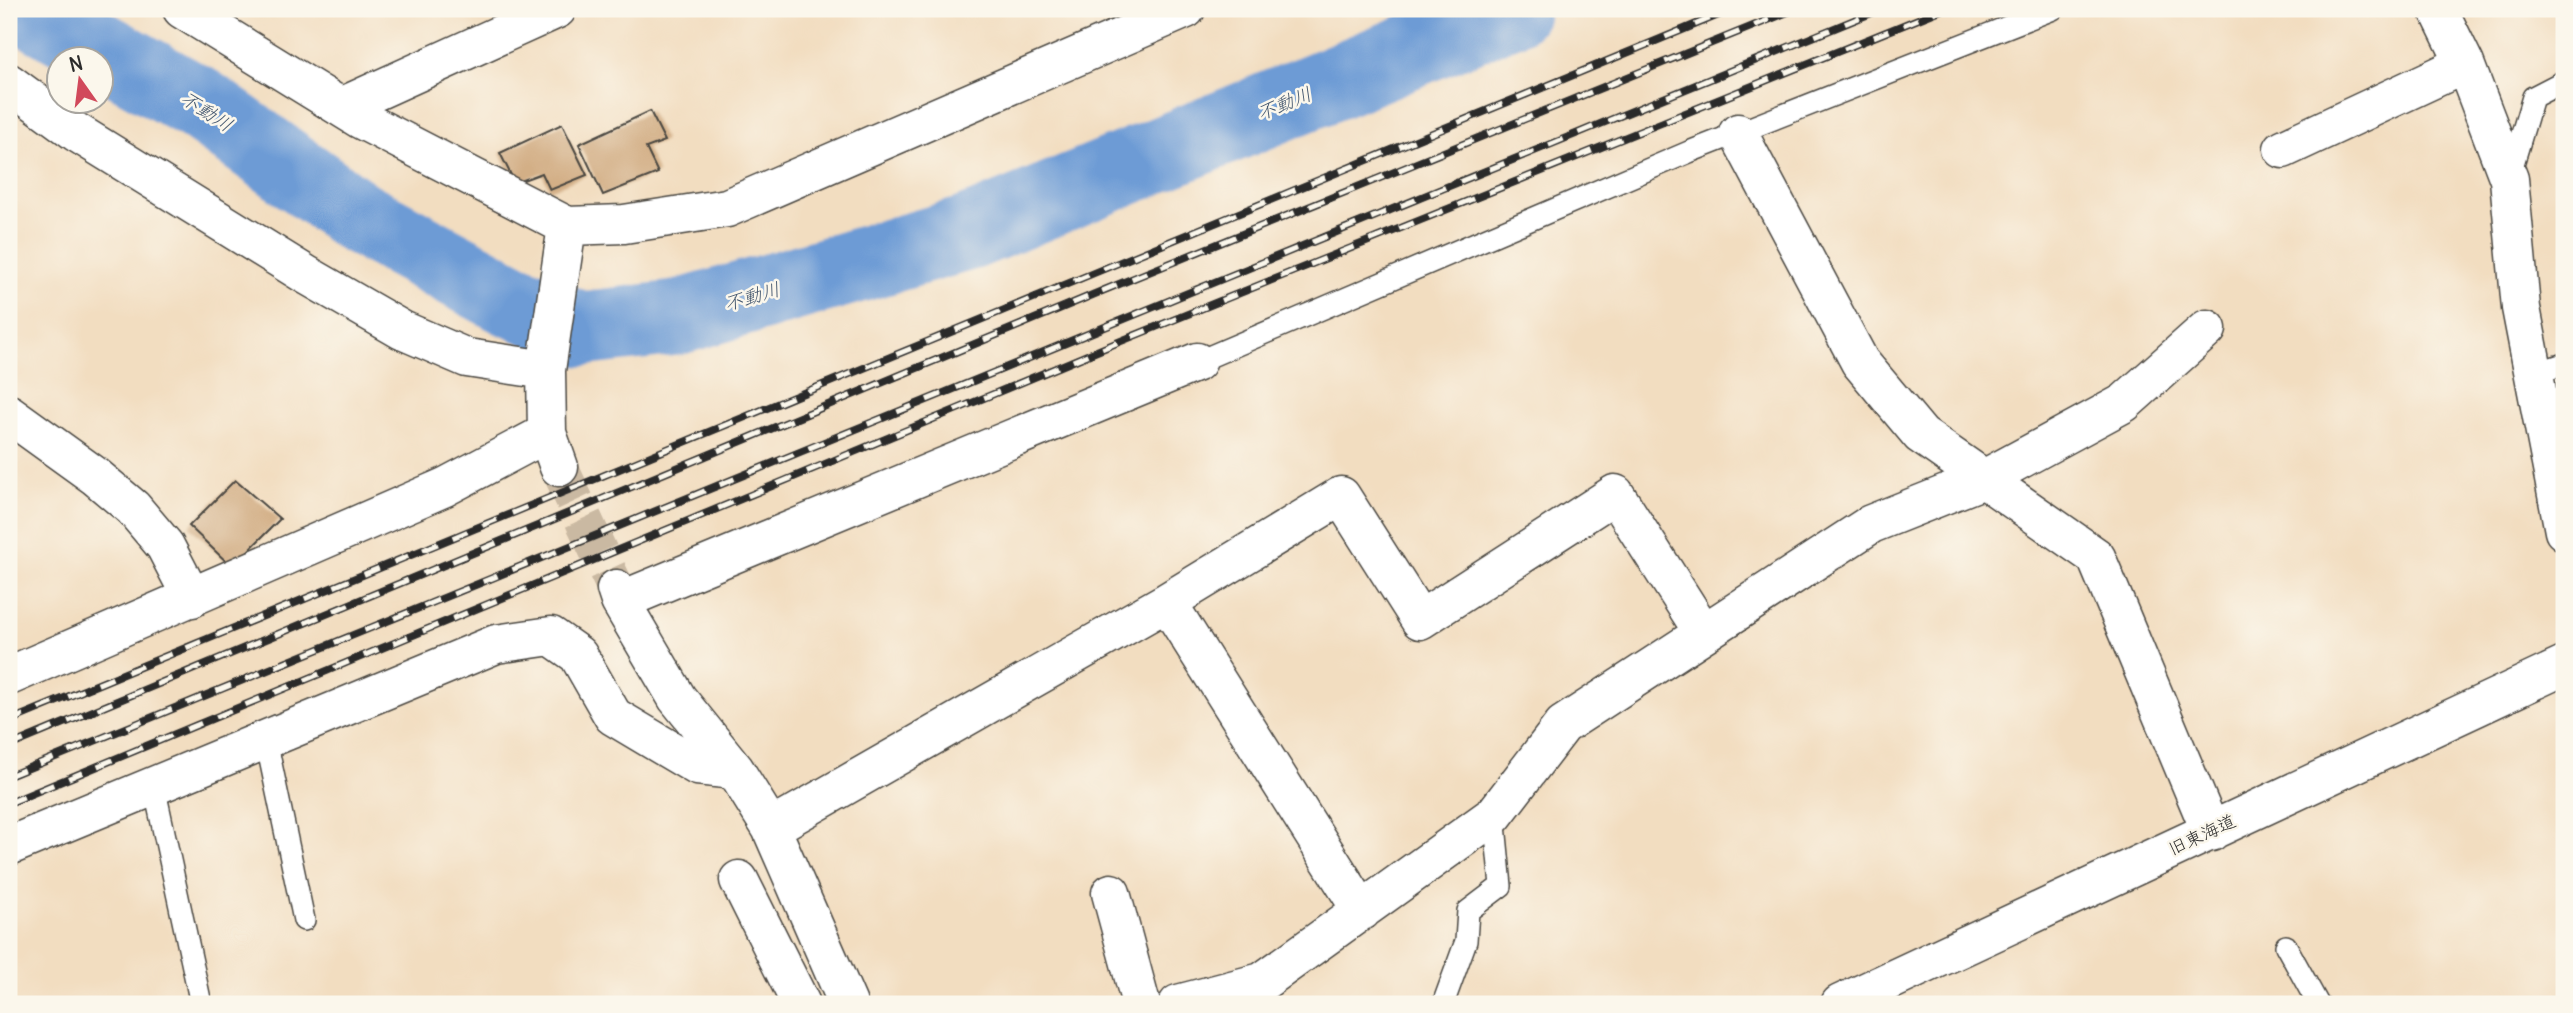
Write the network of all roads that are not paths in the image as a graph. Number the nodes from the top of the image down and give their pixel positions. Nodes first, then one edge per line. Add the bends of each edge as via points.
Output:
1 (181, 9) edge
2 (557, 9) edge
3 (1186, 9) edge
4 (2053, 9) edge
5 (2438, 9) edge
6 (2465, 64) junction
7 (2564, 81) edge
8 (9, 83) edge
9 (341, 107) junction
10 (1738, 133) junction
11 (2283, 149) dead end
12 (2509, 179) junction
13 (567, 226) junction
14 (2207, 329) dead end
15 (1198, 362) joint
16 (2549, 369) edge
17 (546, 370) junction
18 (9, 414) edge
19 (1984, 479) junction
20 (2564, 531) edge
21 (192, 598) junction
22 (1167, 602) junction
23 (1703, 632) junction
24 (2564, 666) edge
25 (9, 676) edge
26 (266, 740) junction
27 (735, 770) junction
28 (154, 786) junction
29 (1494, 815) junction
30 (771, 828) junction
31 (2211, 832) junction
32 (9, 846) edge
33 (739, 880) dead end
34 (1111, 894) dead end
35 (1362, 911) junction
36 (304, 920) dead end
37 (2287, 946) dead end
38 (201, 1004) edge
39 (800, 1004) edge
40 (848, 1004) edge
41 (1141, 1004) edge
42 (1178, 1004) edge
43 (1443, 1004) edge
44 (1840, 1004) edge
45 (2318, 1004) edge

1 - 9 street
2 - 9 street
3 - 13 street via 727,208 624,224
4 - 10 lane
5 - 6 street
6 - 11 street
6 - 12 street
7 - 12 lane via 2533,97
8 - 17 street via 76,132 402,330 467,358
9 - 13 street
10 - 15 lane
10 - 19 street via 1860,362 1921,435
12 - 16 street via 2521,308
13 - 17 street
14 - 19 street via 2124,404
15 - 27 street via 618,595 677,698
16 - 20 street
17 - 21 street via 553,450 445,487
18 - 21 street via 133,508 165,546
19 - 23 street via 1871,524
19 - 31 street via 2096,557
21 - 25 street
22 - 23 street via 1341,496 1420,620 1615,494
22 - 30 street
22 - 35 street
23 - 29 street via 1563,725
24 - 31 street, 旧東海道
26 - 27 street via 496,644 551,636 578,655 613,716 697,766
26 - 28 street
26 - 36 lane
27 - 30 street
28 - 32 street
28 - 38 lane
29 - 35 street
29 - 43 lane via 1501,886 1468,911 1466,941
30 - 40 street
31 - 44 street, 旧東海道
33 - 39 street
34 - 41 street
35 - 42 street via 1262,982
37 - 45 lane

